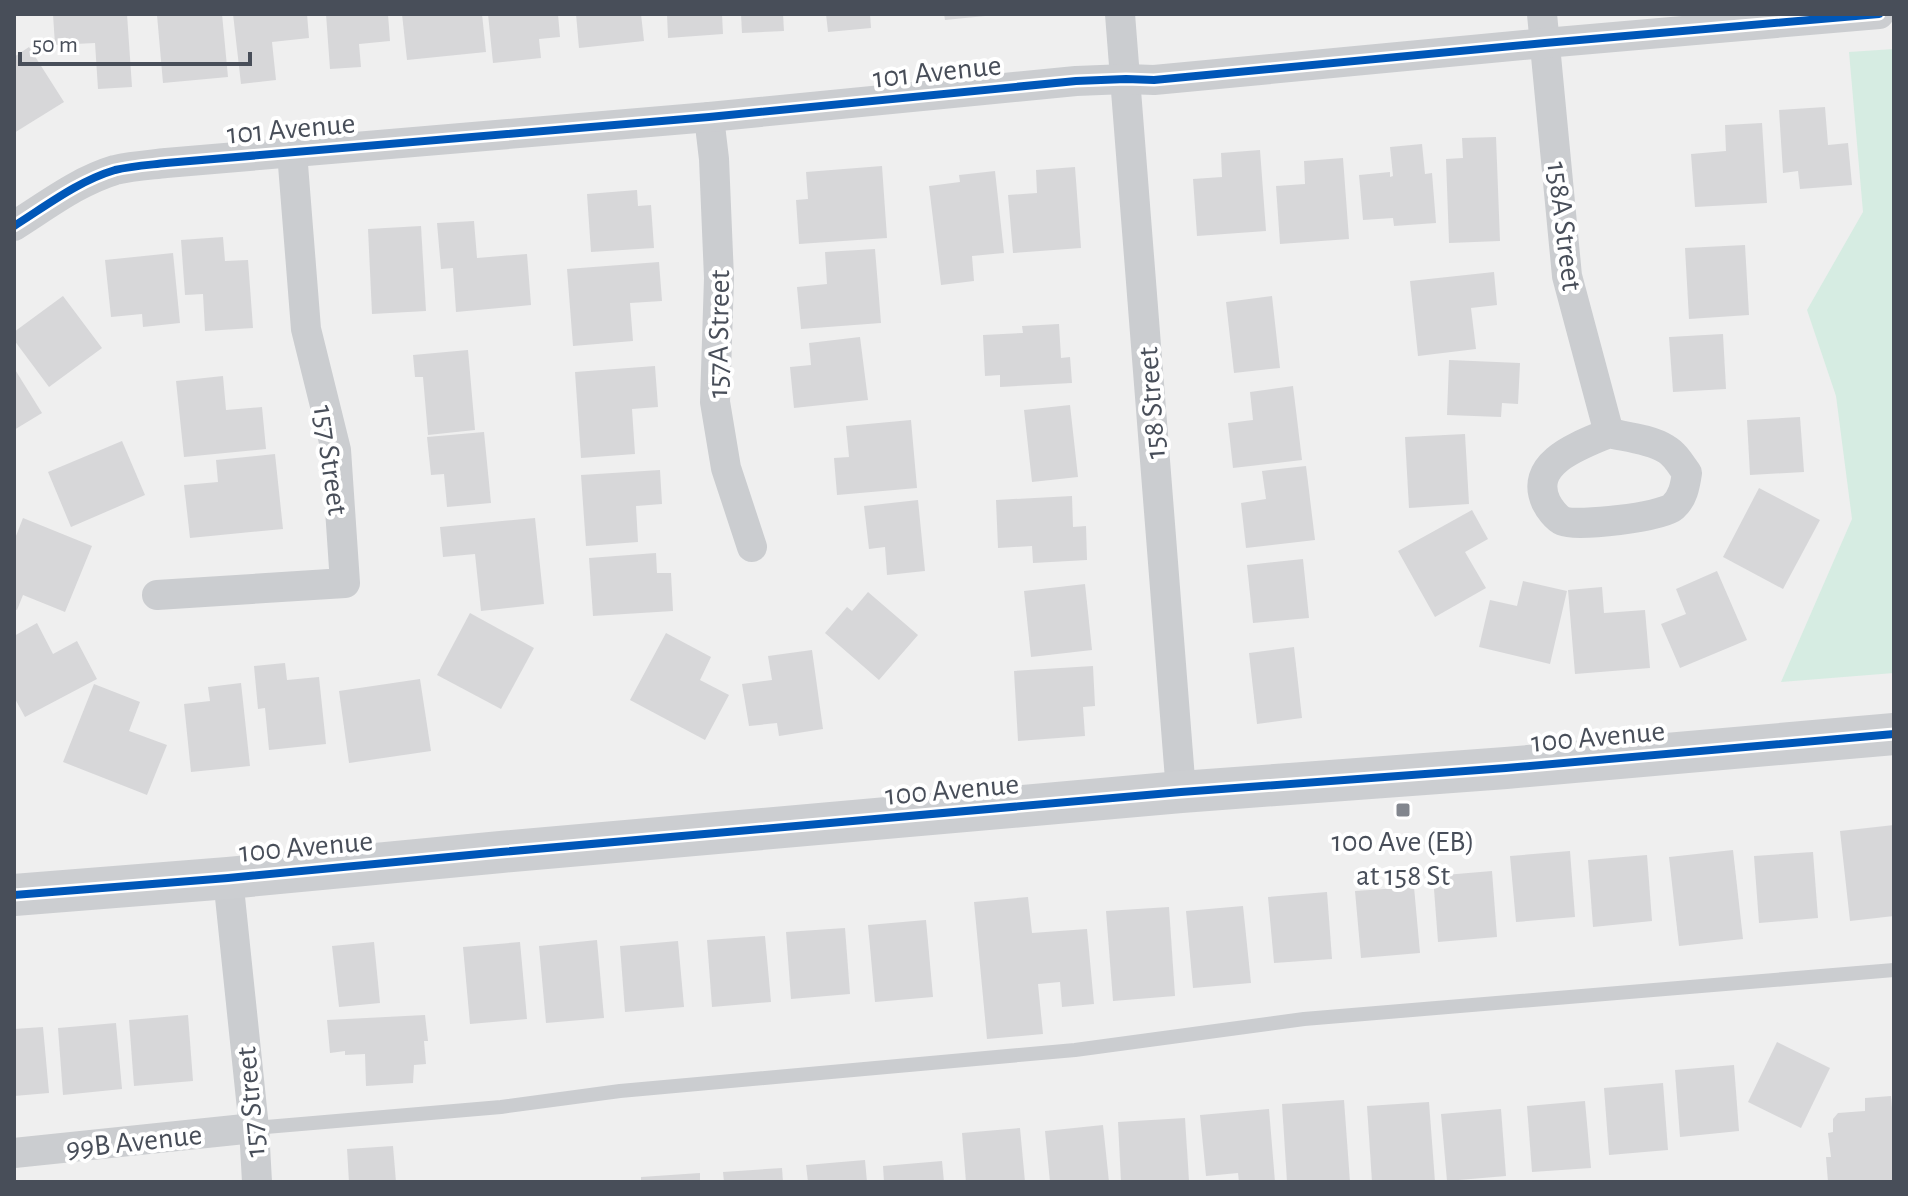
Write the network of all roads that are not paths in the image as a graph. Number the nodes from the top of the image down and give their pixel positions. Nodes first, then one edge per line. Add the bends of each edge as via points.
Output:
1 (1120, 14) edge
2 (1879, 14) edge
3 (1543, 28) edge
4 (1126, 79) junction
5 (709, 117) junction
6 (292, 152) junction
7 (14, 226) edge
8 (1609, 433) dead end
9 (752, 547) dead end
10 (157, 595) dead end
11 (1894, 734) edge
12 (1181, 792) junction
13 (228, 878) junction
14 (14, 895) edge
15 (1894, 970) edge
16 (254, 1128) junction
17 (14, 1153) edge
18 (257, 1182) edge

1 - 4 street, 158 Street
2 - 3 street, 101 Avenue
3 - 4 street, 101 Avenue via 1154,80
3 - 8 street, 158A Street via 1567,276
4 - 5 street, 101 Avenue
4 - 12 street, 158 Street
5 - 6 street, 101 Avenue
5 - 9 street, 157A Street via 719,278 715,402 726,468
6 - 7 street, 101 Avenue via 116,170
6 - 10 street, 157 Street via 306,329 336,450 345,583
11 - 12 main road, 100 Avenue
12 - 13 main road, 100 Avenue
13 - 14 main road, 100 Avenue
13 - 16 street, 157 Street
15 - 16 lane via 1304,1019 1075,1050
16 - 17 street, 99B Avenue
16 - 18 street, 157 Street

